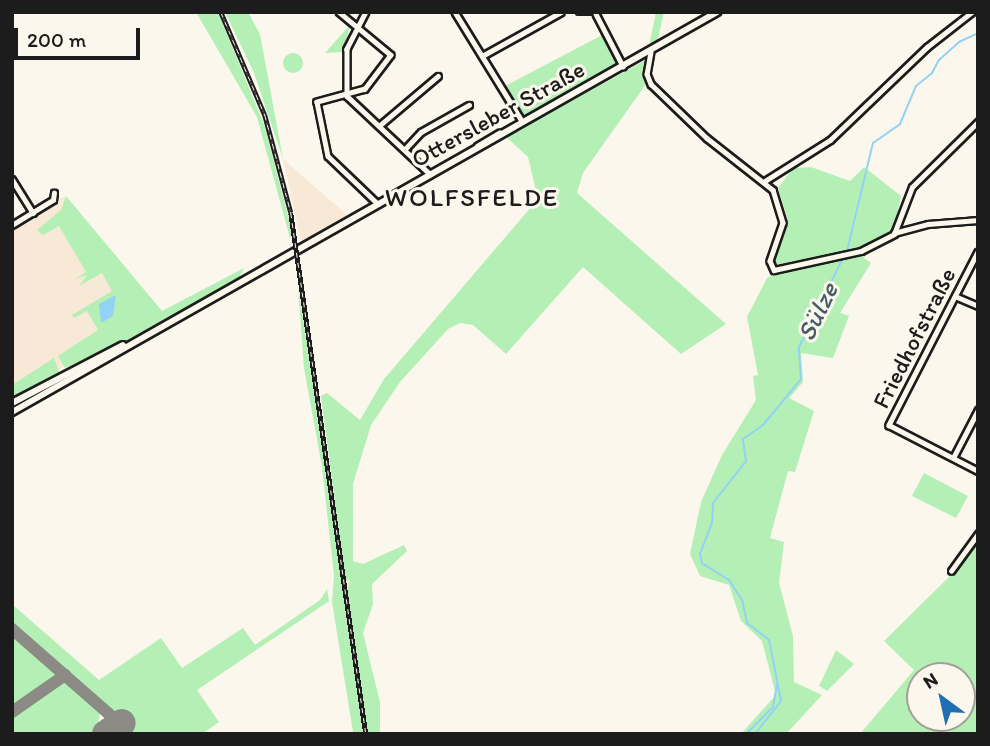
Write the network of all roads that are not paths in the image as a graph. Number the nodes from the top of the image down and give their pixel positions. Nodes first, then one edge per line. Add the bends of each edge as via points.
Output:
1 (339, 12) edge
2 (366, 12) edge
3 (455, 12) edge
4 (561, 12) edge
5 (717, 12) edge
6 (972, 12) edge
7 (581, 13) edge
8 (597, 13) edge
9 (356, 24) junction
10 (651, 52) junction
11 (482, 56) junction
12 (623, 66) junction
13 (438, 76) dead end
14 (346, 94) junction
15 (469, 104) dead end
16 (522, 121) junction
17 (978, 122) edge
18 (379, 126) junction
19 (511, 128) junction
20 (503, 132) junction
21 (485, 142) junction
22 (475, 148) junction
23 (405, 149) junction
24 (430, 174) junction
25 (12, 179) edge
26 (765, 181) junction
27 (54, 193) dead end
28 (378, 204) junction
29 (33, 213) junction
30 (978, 220) edge
31 (12, 225) edge
32 (894, 234) junction
33 (978, 252) edge
34 (955, 296) junction
35 (978, 306) edge
36 (135, 342) junction
37 (12, 403) edge
38 (978, 410) edge
39 (12, 412) edge
40 (953, 458) junction
41 (978, 471) edge
42 (978, 534) edge
43 (951, 571) dead end

1 - 9 street
2 - 9 street
3 - 11 street
4 - 11 street
5 - 10 main road, Ottersleber Straße
6 - 26 street via 927,47 830,140
7 - 8 street
8 - 12 street
9 - 14 street via 346,58
9 - 14 street via 391,57 366,88
10 - 12 main road, Ottersleber Straße
10 - 26 street via 647,74 652,84 708,138
11 - 16 street
12 - 16 main road, Ottersleber Straße
13 - 18 street
14 - 18 street
14 - 28 street via 317,101 324,148
15 - 23 street via 421,132
16 - 19 main road, Ottersleber Straße
17 - 32 street via 912,187
18 - 23 street
19 - 20 main road, Ottersleber Straße
19 - 21 street
20 - 21 main road, Ottersleber Straße
20 - 22 street
21 - 22 main road, Ottersleber Straße
22 - 24 main road, Ottersleber Straße
23 - 24 street
24 - 28 main road, Ottersleber Straße
25 - 29 street
26 - 32 street via 777,198 782,218 769,262 774,270 851,253
27 - 29 street via 53,200
28 - 36 main road, Ottersleber Straße
29 - 31 street
30 - 32 street via 928,224
33 - 34 street, Friedhofstraße
34 - 35 street
34 - 40 street, Friedhofstraße via 889,425
36 - 37 main road via 93,358
36 - 39 main road
38 - 40 street
40 - 41 street, Friedhofstraße
42 - 43 street

